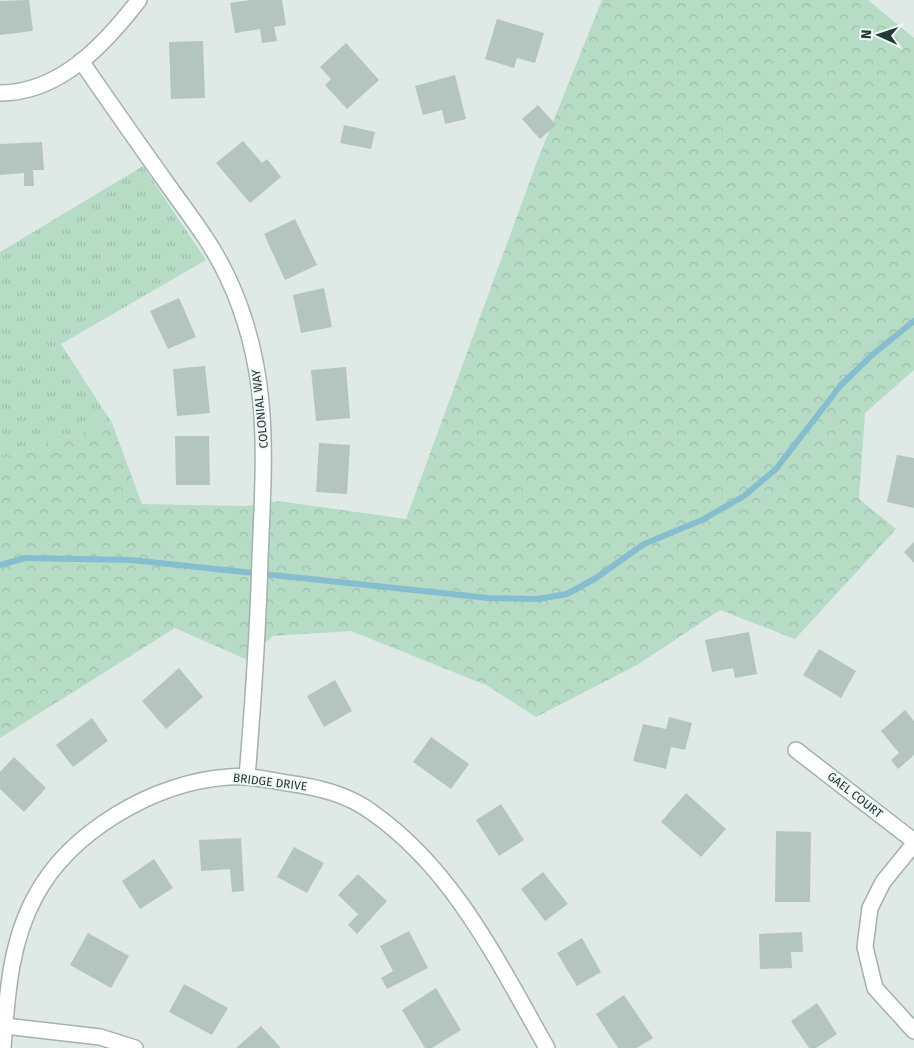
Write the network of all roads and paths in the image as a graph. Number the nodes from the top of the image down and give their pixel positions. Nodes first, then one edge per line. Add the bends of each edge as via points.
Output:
1 (138, 0) edge
2 (81, 62) junction
3 (0, 93) edge
4 (796, 750) dead end
5 (247, 777) junction
6 (914, 842) edge
7 (5, 1026) junction
8 (914, 1031) edge
9 (3, 1048) edge
10 (135, 1048) edge
11 (547, 1048) edge

1 - 2 street via 110,36
2 - 3 street via 42,85
2 - 5 street, COLONIAL WAY via 204,235 228,279 256,367 263,415 265,474 257,652
4 - 6 street, GAEL COURT
5 - 7 street, BRIDGE DRIVE via 211,779 162,792 118,813 76,846 50,874 25,916 14,954
5 - 11 street, BRIDGE DRIVE via 317,787 337,794 374,813 416,850 459,900 478,928
6 - 8 street via 883,882 870,908 865,947 875,988
7 - 9 street, BRIDGE DRIVE
7 - 10 street via 100,1037

